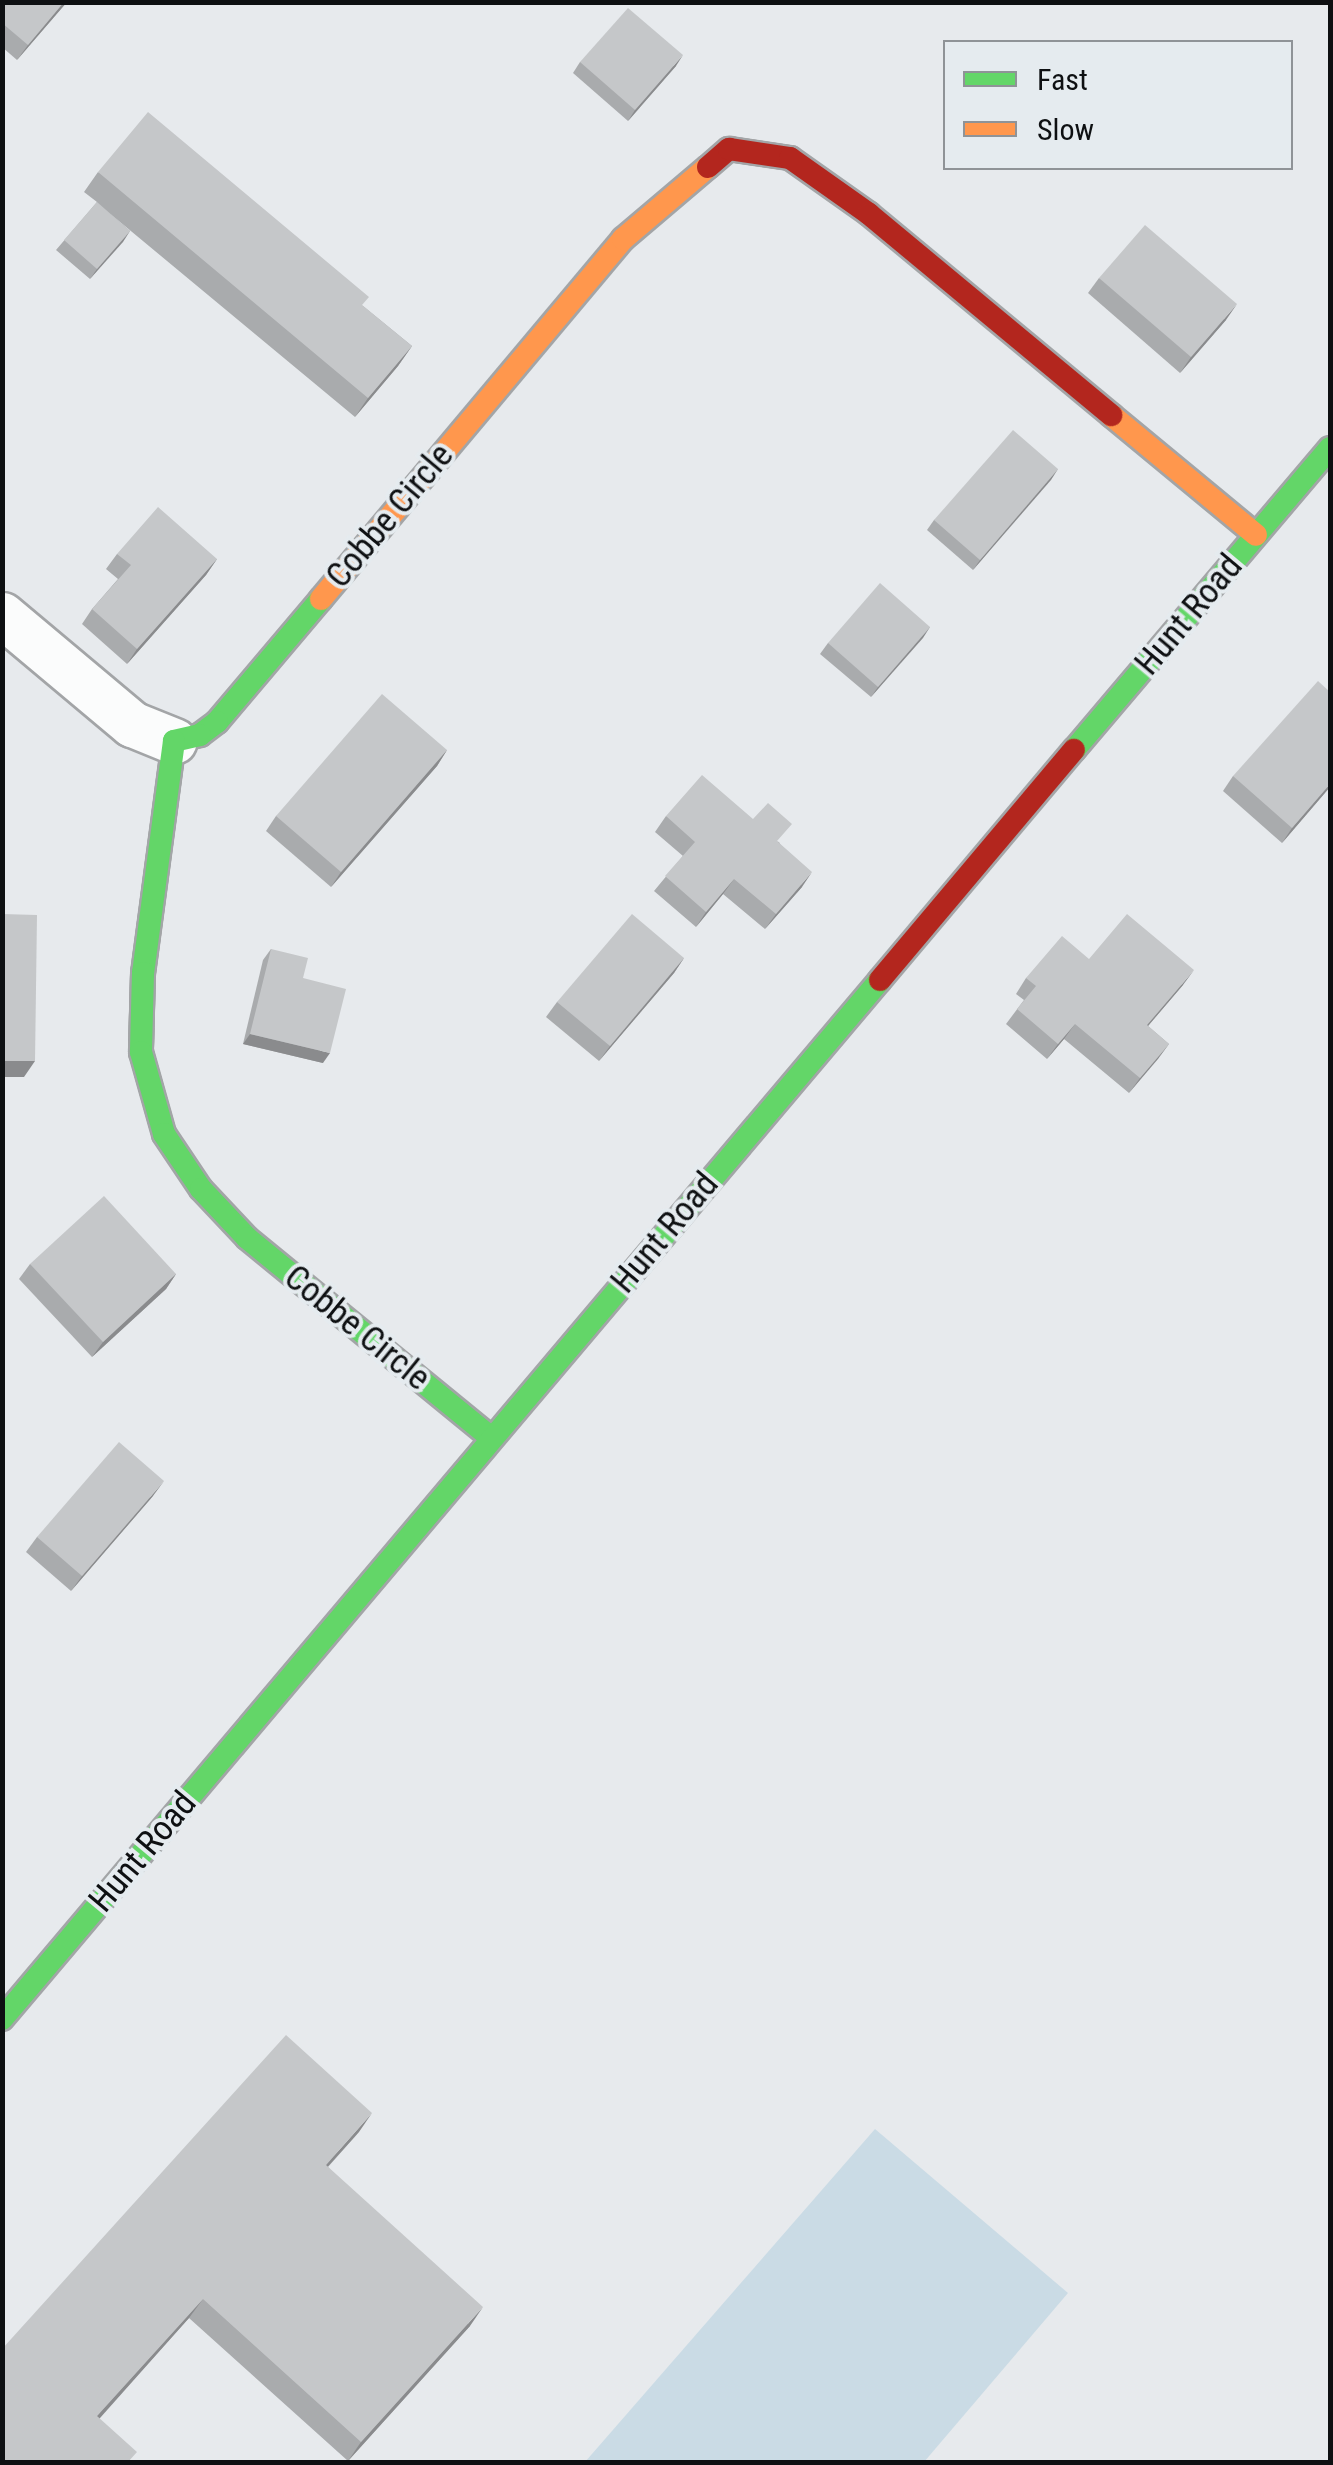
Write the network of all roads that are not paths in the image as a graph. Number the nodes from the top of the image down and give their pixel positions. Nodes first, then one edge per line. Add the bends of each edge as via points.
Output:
1 (1330, 448) edge
2 (1256, 535) junction
3 (2, 615) edge
4 (174, 741) junction
5 (491, 1438) junction
6 (2, 2020) edge

1 - 2 street, Hunt Road
2 - 4 street, Cobbe Circle via 869,214 790,158 729,149 623,239 217,722 200,735
2 - 5 street, Hunt Road
3 - 4 street via 132,724
4 - 5 street, Cobbe Circle via 143,973 141,1052 164,1134 200,1189 247,1238
5 - 6 street, Hunt Road

